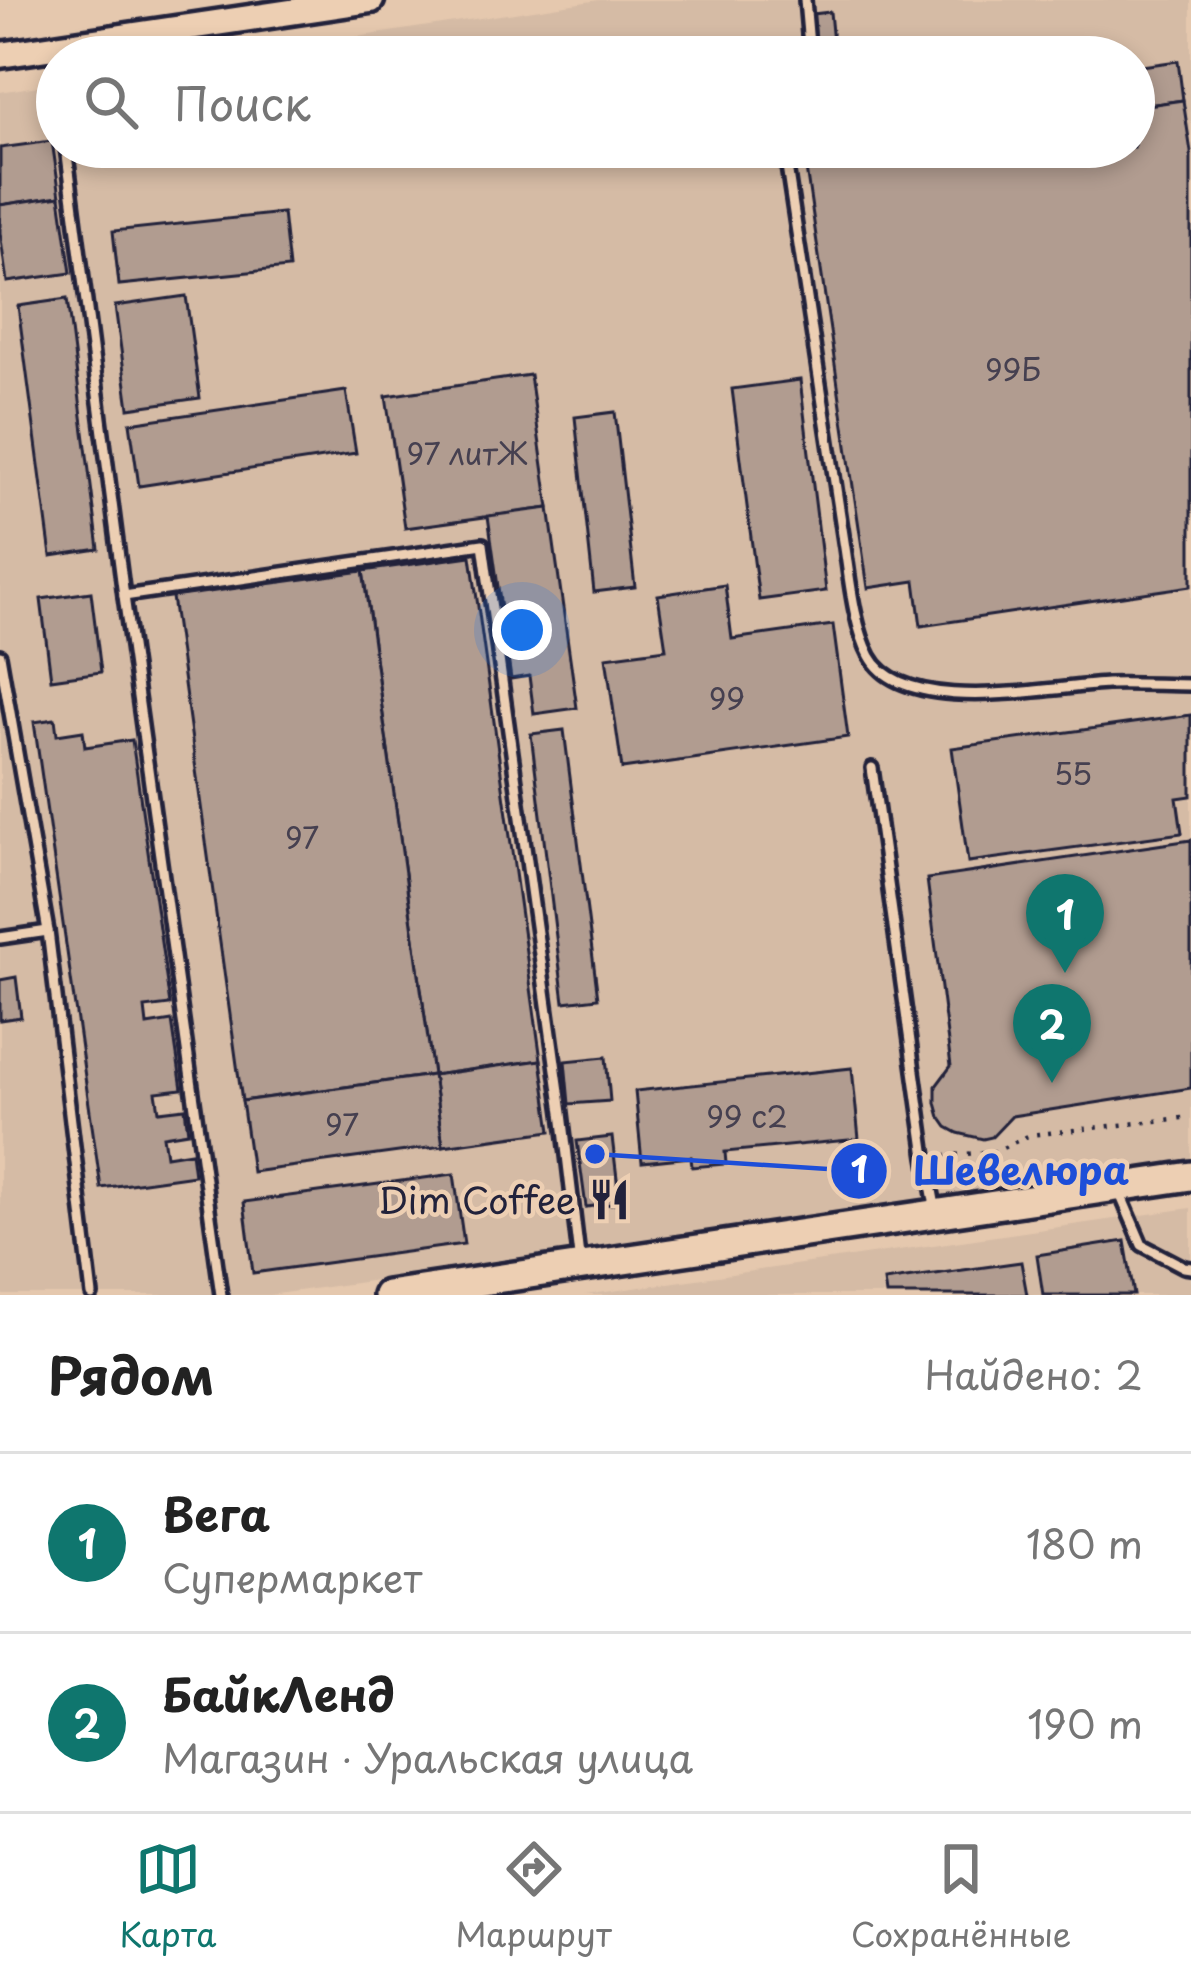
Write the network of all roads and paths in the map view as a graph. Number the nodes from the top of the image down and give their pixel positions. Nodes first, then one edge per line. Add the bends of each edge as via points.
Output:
1 (371, 0) edge
2 (805, 0) edge
3 (127, 36) edge
4 (808, 36) edge
5 (36, 50) edge
6 (0, 55) edge
7 (69, 168) edge
8 (787, 168) edge
9 (124, 596) junction
10 (0, 655) edge
11 (1191, 686) edge
12 (872, 768) dead end
13 (48, 932) junction
14 (0, 938) edge
15 (1191, 1117) edge
16 (926, 1157) junction
17 (1191, 1176) edge
18 (1191, 1186) edge
19 (1121, 1196) junction
20 (937, 1219) junction
21 (1191, 1268) edge
22 (581, 1272) junction
23 (92, 1295) edge
24 (221, 1295) edge
25 (387, 1295) edge
26 (452, 1295) edge

1 - 3 street
2 - 4 lane
5 - 6 street
7 - 9 lane
8 - 11 lane via 844,548 871,659 898,684 957,696
9 - 22 lane via 483,544
9 - 24 lane
10 - 13 lane
12 - 16 lane
13 - 14 lane
13 - 23 lane
15 - 16 path via 1030,1135 997,1151
16 - 20 lane
17 - 20 main road
18 - 19 main road
19 - 20 main road
19 - 21 lane via 1142,1245
20 - 22 main road
22 - 25 main road
22 - 26 main road

